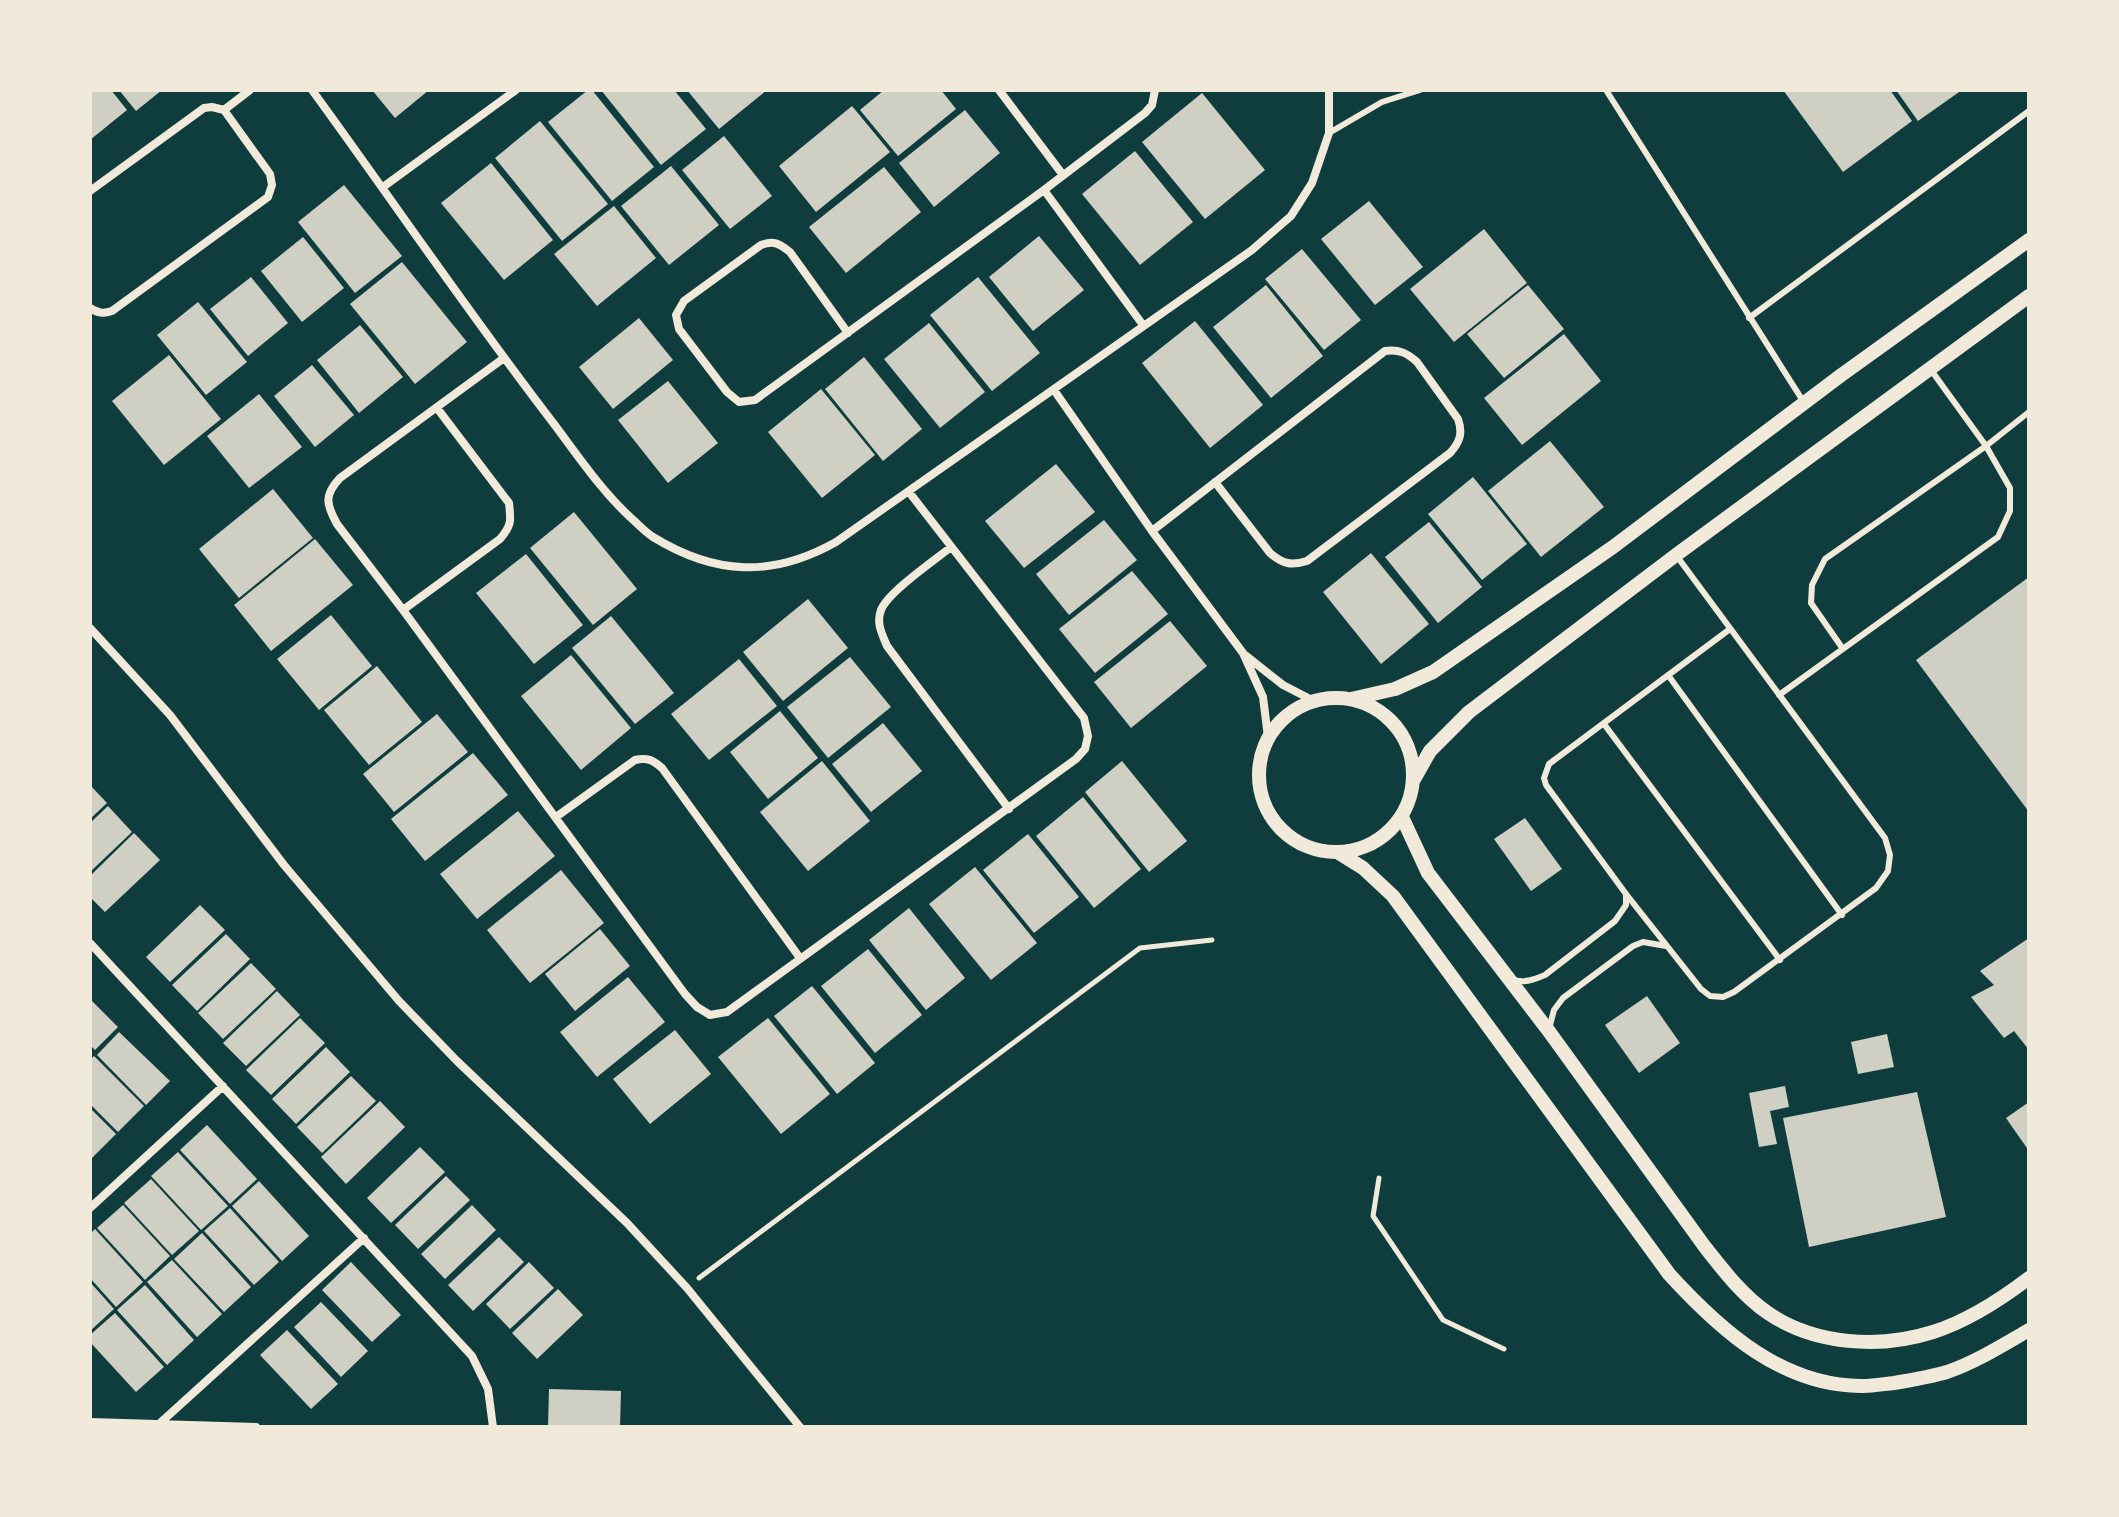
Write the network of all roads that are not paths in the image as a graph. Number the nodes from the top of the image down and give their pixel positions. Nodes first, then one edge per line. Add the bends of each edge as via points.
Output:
1 (250, 90) edge
2 (312, 90) edge
3 (516, 90) edge
4 (999, 90) edge
5 (1155, 90) edge
6 (1329, 90) edge
7 (1420, 90) edge
8 (1606, 90) edge
9 (224, 110) junction
10 (2029, 111) edge
11 (1329, 133) junction
12 (1063, 175) junction
13 (383, 187) junction
14 (1044, 190) junction
15 (90, 191) edge
16 (2029, 240) edge
17 (2029, 296) edge
18 (90, 308) edge
19 (1749, 318) junction
20 (1143, 325) junction
21 (848, 333) junction
22 (504, 358) junction
23 (1930, 369) junction
24 (1054, 390) junction
25 (1804, 404) junction
26 (437, 408) junction
27 (2029, 412) edge
28 (1986, 446) junction
29 (1215, 482) junction
30 (909, 492) junction
31 (1152, 531) junction
32 (951, 547) junction
33 (1676, 555) junction
34 (403, 610) junction
35 (90, 628) edge
36 (1730, 629) junction
37 (1843, 649) junction
38 (1243, 653) junction
39 (1668, 675) junction
40 (1779, 695) junction
41 (1351, 699) junction
42 (1314, 701) junction
43 (1604, 724) junction
44 (1268, 737) junction
45 (1413, 781) junction
46 (1009, 809) junction
47 (556, 817) junction
48 (1402, 817) junction
49 (1339, 853) junction
50 (1626, 894) junction
51 (1842, 915) junction
52 (90, 943) edge
53 (1666, 946) junction
54 (800, 958) junction
55 (1780, 960) junction
56 (1510, 980) junction
57 (1548, 1030) junction
58 (223, 1086) junction
59 (90, 1208) edge
60 (364, 1238) junction
61 (2029, 1278) edge
62 (2029, 1330) edge
63 (90, 1422) edge
64 (159, 1424) junction
65 (256, 1427) edge
66 (493, 1427) edge
67 (800, 1427) edge

1 - 9 street
2 - 13 street
3 - 13 street
4 - 12 street
5 - 12 street via 1145,113
6 - 11 street
7 - 11 lane via 1382,102
8 - 19 lane
9 - 15 street via 204,108
9 - 18 street via 270,174 268,197 112,311
10 - 19 lane
11 - 20 street via 1312,183 1291,216 1252,250
12 - 14 street
13 - 22 street
14 - 20 street
14 - 21 street
16 - 25 street
17 - 23 street
19 - 25 lane
20 - 24 street
21 - 21 street via 790,252 769,242 684,301 676,315 679,329 739,402 755,400
22 - 26 street
22 - 30 street via 612,500 650,536 691,558 742,568 776,567 836,542
23 - 28 lane
23 - 33 street
24 - 30 street
24 - 31 street
25 - 41 street via 1613,547 1433,672 1395,689
26 - 34 street via 509,503 511,520 500,539
26 - 34 street via 340,478 328,498 337,524
27 - 28 lane
28 - 37 lane via 2010,488 2010,511 1998,537
28 - 37 lane via 1825,559 1812,585 1811,603
29 - 29 street via 1385,351 1400,350 1417,362 1461,429 1450,453 1297,564 1288,565 1270,553
29 - 31 street
30 - 32 street
31 - 38 street
32 - 46 street via 890,597 881,609 879,626 887,646
32 - 46 street via 1084,718 1088,736 1076,759
33 - 36 lane
33 - 45 street via 1469,712 1430,751
34 - 47 street
35 - 67 street via 170,715 284,865 399,1001 617,1213 687,1288
36 - 39 lane
36 - 40 lane
37 - 40 lane
38 - 42 street via 1283,685
38 - 44 street via 1263,697
39 - 43 lane
39 - 51 lane
40 - 51 lane via 1885,838 1890,855 1888,871 1876,888
41 - 42 street
41 - 45 street via 1390,720 1404,738
42 - 44 street via 1287,715
43 - 50 lane via 1549,764 1544,778
43 - 55 lane
44 - 49 street via 1259,759 1258,783 1276,825 1316,851
45 - 48 street
46 - 54 street
47 - 54 street via 685,994 710,1015 727,1012
47 - 54 street via 635,760 654,760
48 - 49 street via 1364,848
48 - 56 street via 1428,873
49 - 62 street via 1393,896 1669,1274 1741,1343 1819,1380 1864,1386 1948,1371
50 - 53 lane
50 - 56 lane via 1626,905 1615,921 1545,975
51 - 55 lane
52 - 58 street
53 - 55 lane via 1710,996 1734,992
53 - 57 lane via 1633,946 1563,998
56 - 57 street
57 - 61 street via 1732,1281 1767,1312 1802,1332 1874,1342 1933,1332
58 - 59 street
58 - 60 street
60 - 64 street
60 - 66 street via 472,1356 488,1389
63 - 64 street
64 - 65 street

